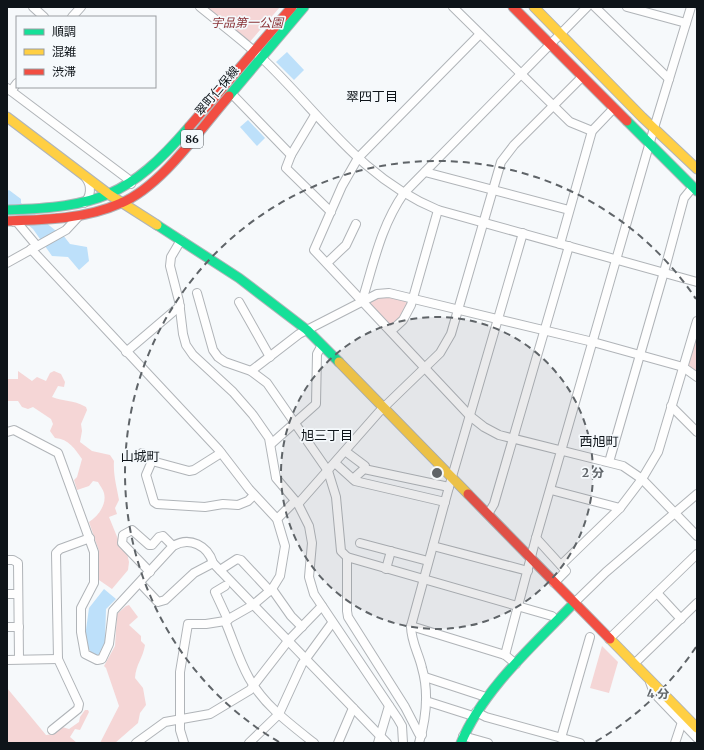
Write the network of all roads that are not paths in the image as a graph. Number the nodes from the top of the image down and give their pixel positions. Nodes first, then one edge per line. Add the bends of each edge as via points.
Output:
1 (33, 7) edge
2 (81, 7) edge
3 (200, 7) edge
4 (292, 7) edge
5 (304, 7) edge
6 (453, 7) edge
7 (513, 7) edge
8 (534, 7) edge
9 (587, 7) edge
10 (595, 7) edge
11 (627, 7) edge
12 (692, 7) edge
13 (43, 16) edge
14 (73, 16) edge
15 (686, 23) junction
16 (480, 34) junction
17 (561, 34) junction
18 (550, 45) junction
19 (257, 55) junction
20 (520, 74) junction
21 (582, 77) junction
22 (669, 79) junction
23 (9, 89) edge
24 (231, 93) junction
25 (553, 107) junction
26 (614, 108) junction
27 (315, 115) junction
28 (7, 118) edge
29 (654, 128) junction
30 (592, 130) junction
31 (650, 144) junction
32 (291, 155) junction
33 (358, 158) junction
34 (695, 164) edge
35 (424, 172) junction
36 (85, 176) junction
37 (131, 184) junction
38 (695, 189) edge
39 (492, 190) junction
40 (404, 193) junction
41 (110, 195) junction
42 (123, 203) junction
43 (79, 205) junction
44 (7, 210) edge
45 (438, 210) junction
46 (569, 210) junction
47 (331, 212) junction
48 (79, 216) junction
49 (14, 221) edge
50 (482, 222) junction
51 (356, 224) dead end
52 (7, 226) edge
53 (523, 233) junction
54 (181, 240) junction
55 (560, 244) junction
56 (569, 246) junction
57 (36, 247) junction
58 (617, 259) junction
59 (7, 263) edge
60 (327, 263) junction
61 (664, 272) junction
62 (697, 282) edge
63 (197, 293) dead end
64 (414, 298) junction
65 (362, 301) junction
66 (240, 302) dead end
67 (180, 306) junction
68 (458, 309) junction
69 (498, 319) junction
70 (697, 324) edge
71 (307, 330) junction
72 (391, 331) junction
73 (544, 331) junction
74 (593, 342) junction
75 (322, 345) junction
76 (126, 352) junction
77 (640, 356) junction
78 (270, 357) junction
79 (425, 367) junction
80 (683, 367) junction
81 (251, 371) junction
82 (697, 377) edge
83 (671, 406) junction
84 (383, 408) junction
85 (470, 416) junction
86 (294, 422) junction
87 (7, 432) edge
88 (697, 432) edge
89 (513, 438) junction
90 (271, 444) junction
91 (562, 450) junction
92 (345, 451) junction
93 (142, 453) dead end
94 (222, 453) junction
95 (152, 460) junction
96 (609, 462) junction
97 (335, 463) junction
98 (364, 469) junction
99 (328, 470) junction
100 (452, 478) junction
101 (353, 479) junction
102 (642, 479) junction
103 (448, 487) junction
104 (551, 490) junction
105 (697, 494) edge
106 (254, 495) junction
107 (445, 502) junction
108 (296, 503) junction
109 (620, 508) junction
110 (675, 512) junction
111 (488, 514) junction
112 (277, 519) junction
113 (697, 536) edge
114 (90, 538) junction
115 (536, 538) junction
116 (360, 543) dead end
117 (173, 546) junction
118 (433, 546) junction
119 (391, 551) junction
120 (697, 554) edge
121 (347, 557) junction
122 (531, 558) junction
123 (7, 560) edge
124 (428, 561) junction
125 (213, 563) junction
126 (561, 565) junction
127 (386, 569) junction
128 (220, 570) junction
129 (528, 571) junction
130 (150, 572) junction
131 (423, 579) junction
132 (140, 583) junction
133 (554, 583) junction
134 (224, 586) dead end
135 (271, 590) junction
136 (657, 593) junction
137 (7, 594) edge
138 (18, 594) junction
139 (574, 603) junction
140 (697, 603) edge
141 (253, 605) junction
142 (322, 606) junction
143 (519, 607) junction
144 (552, 616) dead end
145 (681, 619) junction
146 (227, 620) junction
147 (332, 623) junction
148 (411, 626) junction
149 (7, 627) edge
150 (19, 627) junction
151 (302, 627) junction
152 (590, 637) dead end
153 (609, 639) junction
154 (288, 641) junction
155 (505, 655) junction
156 (19, 659) junction
157 (58, 659) junction
158 (306, 659) junction
159 (7, 660) edge
160 (516, 664) junction
161 (634, 664) junction
162 (425, 677) junction
163 (649, 680) junction
164 (254, 686) junction
165 (486, 697) junction
166 (426, 701) junction
167 (389, 706) junction
168 (353, 708) junction
169 (279, 714) junction
170 (475, 714) junction
171 (181, 720) junction
172 (682, 722) junction
173 (697, 728) edge
174 (52, 730) dead end
175 (561, 738) junction
176 (697, 738) edge
177 (420, 739) edge
178 (379, 740) edge
179 (462, 740) edge
180 (475, 741) edge
181 (136, 743) edge
182 (184, 743) edge
183 (249, 743) edge
184 (314, 743) edge
185 (338, 743) edge
186 (387, 743) edge
187 (403, 743) edge
188 (488, 743) edge
189 (580, 743) edge
190 (675, 743) edge

1 - 13 street
2 - 14 street
3 - 19 street
4 - 19 street, 翠町仁保線 / 86
5 - 19 street, 翠町仁保線 / 86
6 - 16 street
7 - 18 street
8 - 17 street
9 - 17 street
10 - 22 street
11 - 15 street
12 - 15 street
15 - 22 street
16 - 20 street
16 - 33 street
17 - 18 street
17 - 29 street
18 - 20 street
18 - 21 street
19 - 24 street, 翠町仁保線 / 86
19 - 27 street
19 - 37 street, 翠町仁保線 / 86 via 164,156
20 - 25 street
20 - 35 street
21 - 25 street
21 - 26 street
22 - 29 street
23 - 37 street via 128,179
24 - 32 street
24 - 42 street, 翠町仁保線 / 86 via 164,172
25 - 30 street via 570,122
25 - 39 street via 506,154 497,170
26 - 30 street
26 - 31 street
27 - 32 street
27 - 33 street
28 - 36 street
29 - 31 street
29 - 34 street
30 - 46 street
31 - 38 street
31 - 58 street
32 - 47 street via 286,168
33 - 40 street via 377,175
33 - 47 street
35 - 39 street
35 - 40 street
36 - 41 street
36 - 43 street via 90,184 88,200
37 - 41 street, 翠町仁保線 / 86
38 - 61 street via 684,198
39 - 46 street
39 - 50 street
40 - 45 street
40 - 65 street via 385,225
41 - 42 street
41 - 43 street, 翠町仁保線 / 86
42 - 48 street, 翠町仁保線 / 86
42 - 54 street
43 - 44 street, 翠町仁保線 / 86
45 - 50 street
45 - 64 street
46 - 55 street
47 - 60 street via 314,250
48 - 49 street, 翠町仁保線 / 86
48 - 57 street via 63,231
49 - 52 street
49 - 57 street
50 - 53 street
50 - 68 street
51 - 60 street via 346,245
53 - 55 street
53 - 69 street
54 - 67 street via 171,257 170,266
54 - 71 street via 239,278
55 - 56 street
56 - 58 street
56 - 73 street
57 - 59 street
57 - 76 street
58 - 61 street
58 - 74 street
60 - 65 street
61 - 62 street
61 - 77 street
63 - 81 street via 213,350 225,362
64 - 65 street via 389,293 377,294
64 - 68 street
64 - 72 street via 409,312
65 - 71 street
65 - 72 street
66 - 78 street
67 - 76 street
67 - 90 street via 182,334 186,345 253,415
68 - 69 street
68 - 79 street via 440,353
69 - 73 street
69 - 85 street
70 - 80 street
71 - 75 street
71 - 78 street
72 - 79 street
73 - 74 street
73 - 89 street
74 - 77 street
74 - 91 street
75 - 84 street
75 - 86 street via 317,354 316,404
76 - 94 street
77 - 80 street
77 - 96 street
78 - 81 street
79 - 84 street
79 - 85 street
80 - 82 street
80 - 83 street
81 - 86 street via 267,383
83 - 88 street
83 - 102 street via 658,452
84 - 92 street
84 - 100 street
85 - 89 street via 499,435
85 - 100 street
86 - 90 street
86 - 99 street
87 - 114 street via 14,430 58,453
89 - 91 street
89 - 111 street via 494,504
90 - 108 street via 273,471
91 - 96 street
91 - 104 street
92 - 97 street
92 - 98 street via 365,466
93 - 95 street
94 - 95 street via 189,471
94 - 106 street
95 - 106 street via 146,475 154,502 157,504 238,506
96 - 102 street via 622,466
97 - 99 street
97 - 101 street
98 - 101 street
98 - 103 street
99 - 108 street
99 - 121 street via 336,497 341,551
100 - 103 street
100 - 111 street
101 - 107 street
102 - 109 street
102 - 110 street
103 - 107 street
104 - 109 street
104 - 115 street
105 - 110 street
106 - 112 street
107 - 118 street
108 - 112 street
108 - 142 street via 306,518 311,533 310,585
109 - 126 street
110 - 113 street
110 - 139 street
111 - 122 street
112 - 135 street via 285,546 280,576
114 - 132 street via 96,560 94,583 81,608 83,651 89,657 97,660 102,658 109,644 112,613
114 - 157 street via 60,549 56,553
115 - 122 street
115 - 126 street
116 - 119 street
117 - 125 street via 184,543 198,544 209,552
117 - 130 street
117 - 130 street via 163,536 152,545 132,530 123,535 122,543
118 - 124 street
118 - 129 street
119 - 124 street
119 - 127 street
120 - 136 street
121 - 127 street
121 - 177 street via 348,618 405,707
122 - 129 street
122 - 133 street
123 - 138 street via 18,563
124 - 131 street
125 - 128 street
125 - 132 street via 194,573 165,600 158,602
126 - 133 street via 566,571
127 - 131 street
128 - 135 street via 237,559 241,560
128 - 141 street
129 - 143 street
130 - 132 street
131 - 143 street
131 - 148 street
133 - 139 street
134 - 146 street via 215,592
135 - 141 street
135 - 151 street
136 - 145 street
136 - 153 street
137 - 138 street
138 - 150 street
139 - 153 street
139 - 160 street
140 - 145 street
141 - 146 street
141 - 154 street
142 - 147 street
142 - 151 street
143 - 144 street
143 - 155 street
145 - 161 street
146 - 164 street via 240,658
146 - 171 street via 188,624 180,672
147 - 158 street
147 - 167 street
148 - 155 street
148 - 162 street via 412,639
149 - 150 street
150 - 156 street
151 - 154 street
152 - 175 street
153 - 161 street
154 - 158 street
154 - 164 street
155 - 160 street
156 - 157 street
156 - 159 street
157 - 174 street via 80,704 78,709
158 - 168 street
158 - 169 street
160 - 165 street
161 - 163 street
162 - 165 street
162 - 166 street
163 - 172 street via 654,693
163 - 173 street
164 - 169 street
164 - 171 street via 210,714
165 - 170 street
166 - 170 street
166 - 177 street
167 - 178 street
167 - 187 street via 402,726
168 - 178 street
168 - 185 street
169 - 183 street
169 - 184 street
170 - 175 street
170 - 179 street
171 - 181 street via 165,722
171 - 182 street
172 - 176 street
172 - 190 street
175 - 189 street
178 - 186 street
179 - 180 street
180 - 188 street

